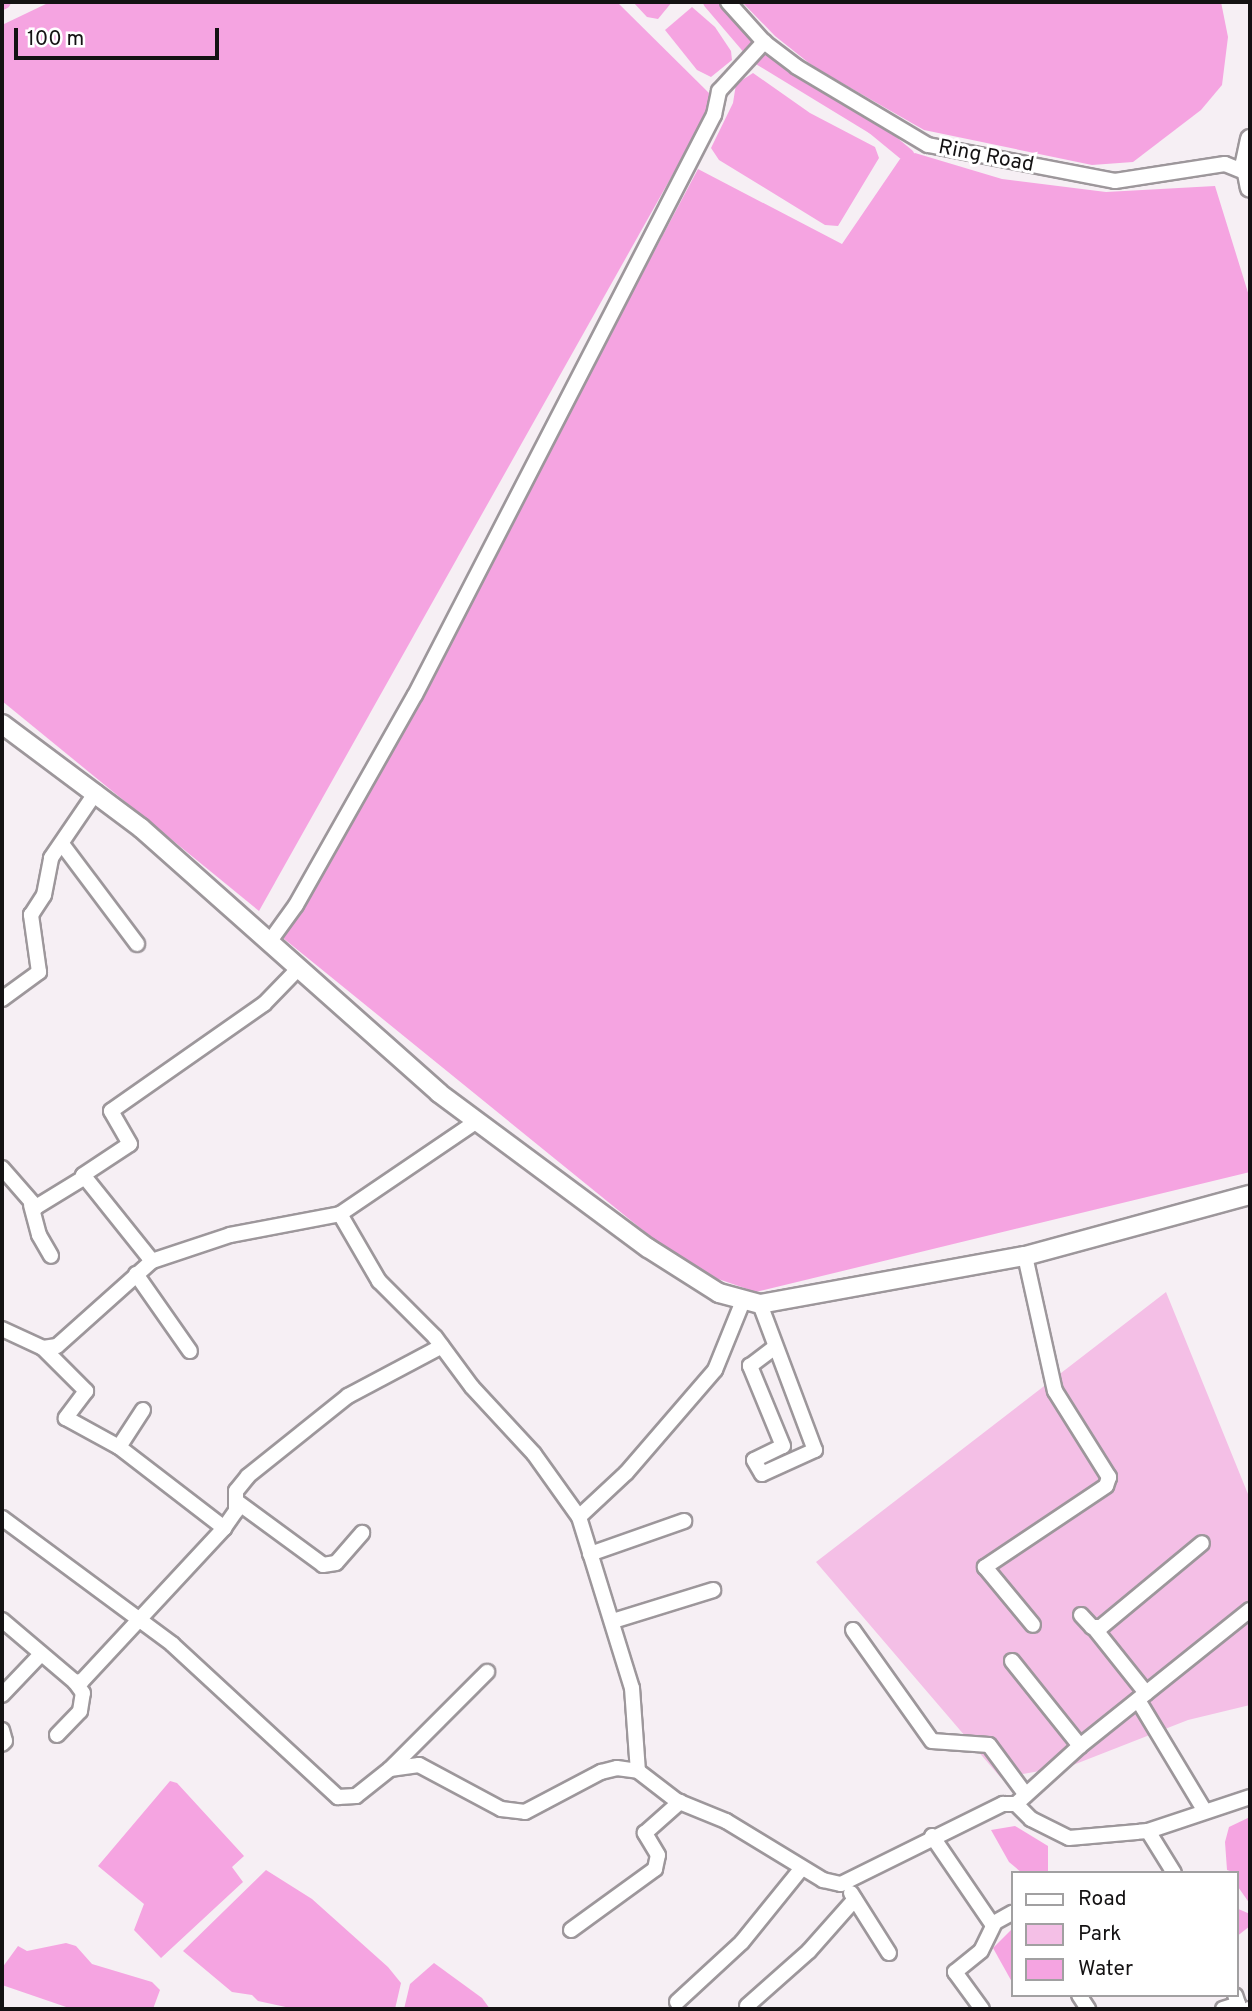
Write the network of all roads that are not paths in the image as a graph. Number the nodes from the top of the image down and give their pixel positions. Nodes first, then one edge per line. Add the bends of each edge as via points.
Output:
1 (728, 2) edge
2 (761, 45) junction
3 (1249, 148) edge
4 (1225, 164) junction
5 (1249, 177) edge
6 (2, 724) edge
7 (96, 792) junction
8 (62, 844) junction
9 (270, 941) junction
10 (137, 944) dead end
11 (297, 970) junction
12 (2, 999) edge
13 (477, 1121) junction
14 (2, 1168) edge
15 (85, 1177) junction
16 (1250, 1195) edge
17 (32, 1205) junction
18 (340, 1214) junction
19 (51, 1256) dead end
20 (1025, 1256) junction
21 (152, 1261) junction
22 (136, 1274) junction
23 (751, 1302) junction
24 (2, 1329) edge
25 (442, 1346) junction
26 (43, 1348) junction
27 (775, 1348) junction
28 (190, 1351) dead end
29 (143, 1410) dead end
30 (119, 1447) junction
31 (236, 1501) junction
32 (579, 1517) junction
33 (2, 1518) edge
34 (684, 1521) dead end
35 (224, 1528) junction
36 (362, 1532) dead end
37 (1202, 1543) dead end
38 (590, 1554) junction
39 (713, 1590) dead end
40 (1250, 1610) edge
41 (1081, 1615) dead end
42 (2, 1620) edge
43 (142, 1620) junction
44 (613, 1621) junction
45 (1033, 1625) dead end
46 (1096, 1629) junction
47 (853, 1630) dead end
48 (41, 1654) junction
49 (1012, 1661) dead end
50 (487, 1672) dead end
51 (75, 1682) junction
52 (2, 1695) edge
53 (1142, 1696) junction
54 (2, 1730) edge
55 (57, 1735) dead end
56 (2, 1744) edge
57 (1080, 1746) junction
58 (390, 1769) junction
59 (638, 1771) junction
60 (1250, 1797) edge
61 (1021, 1800) junction
62 (680, 1802) junction
63 (1204, 1810) junction
64 (1148, 1831) junction
65 (932, 1836) junction
66 (802, 1868) junction
67 (1173, 1871) edge
68 (844, 1883) junction
69 (855, 1899) junction
70 (1010, 1914) edge
71 (995, 1922) junction
72 (571, 1930) dead end
73 (890, 1953) dead end
74 (677, 2002) dead end
75 (1243, 2005) edge
76 (747, 2006) dead end
77 (982, 2009) edge
78 (1223, 2009) edge

1 - 2 street, Ring Road
2 - 4 street, Ring Road via 928,145 1115,180
2 - 9 street via 719,91 714,115 415,695 296,905
3 - 4 street
3 - 5 street
4 - 5 street
6 - 7 street
7 - 8 street
7 - 9 street
8 - 10 street
8 - 12 street via 50,862 44,895 31,915 38,972
9 - 11 street
11 - 13 street
11 - 15 street via 264,1003 113,1108 112,1115 130,1144
13 - 18 street
13 - 23 street via 657,1254 719,1293
14 - 17 street
15 - 17 street via 41,1206
15 - 21 street
16 - 20 street
17 - 19 street via 39,1235
18 - 21 street via 230,1235
18 - 25 street via 379,1281
20 - 23 street
20 - 45 street via 1055,1391 1109,1476 1106,1486 985,1567
21 - 22 street
22 - 26 street via 60,1345
22 - 28 street
23 - 27 street
23 - 32 street via 715,1370 626,1473
24 - 26 street
25 - 31 street via 319,1415 248,1476 236,1491
25 - 32 street via 534,1454
26 - 30 street via 86,1391 66,1418
27 - 27 street via 816,1450 762,1474 754,1460 783,1446 750,1366
29 - 30 street
30 - 35 street
31 - 35 street via 236,1511
31 - 36 street via 323,1565 336,1563
32 - 38 street
33 - 43 street
34 - 38 street
35 - 43 street
37 - 46 street
38 - 44 street
39 - 44 street
40 - 53 street
41 - 46 street
42 - 48 street
43 - 51 street via 82,1681
43 - 58 street via 237,1702 330,1792 356,1796
44 - 59 street via 632,1688
46 - 53 street
47 - 61 street via 932,1741 989,1745
48 - 51 street
48 - 52 street
49 - 57 street
50 - 58 street
51 - 55 street via 83,1693 80,1711
53 - 57 street
53 - 63 street
54 - 56 street
57 - 61 street
58 - 59 street via 419,1765 513,1813 541,1806 601,1772 617,1768
59 - 62 street
60 - 63 street
61 - 64 street via 1031,1819 1069,1838
61 - 65 street
62 - 66 street via 726,1821
62 - 72 street via 645,1833 658,1855 655,1869
63 - 64 street
64 - 67 street
65 - 68 street
65 - 71 street via 972,1900
66 - 68 street via 823,1880
66 - 74 street via 741,1942
68 - 69 street
69 - 73 street
69 - 76 street via 809,1951
70 - 71 street
71 - 77 street via 981,1951 955,1972
75 - 78 street

